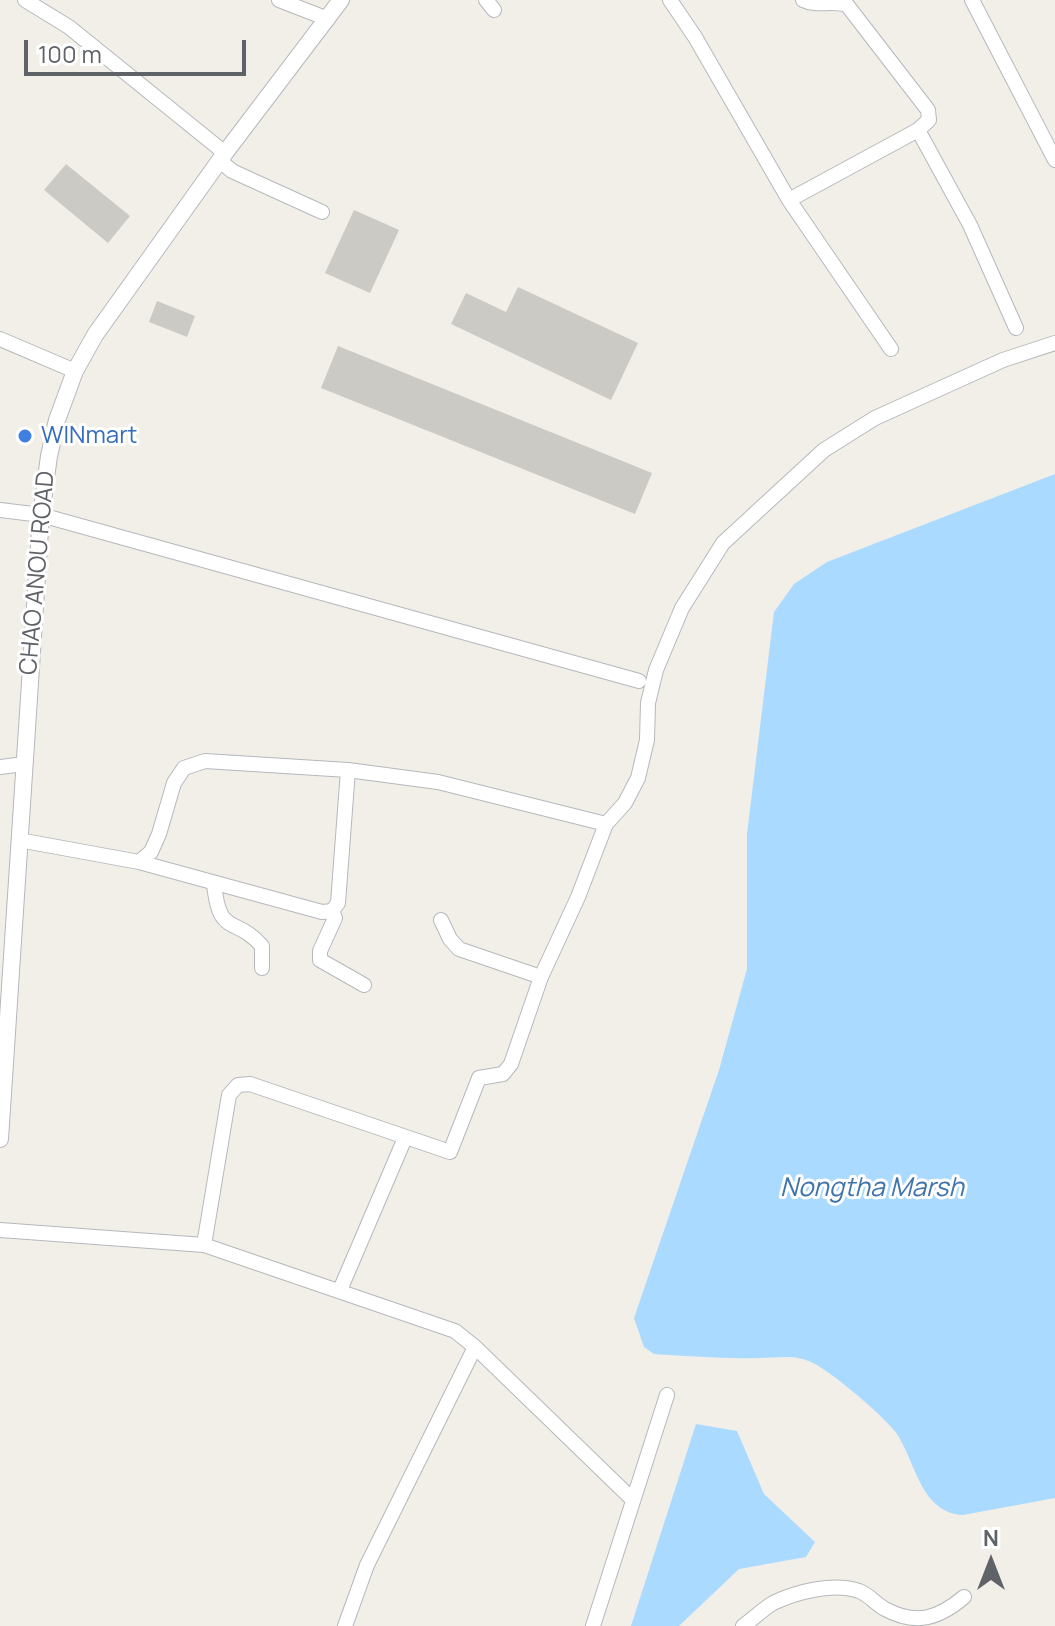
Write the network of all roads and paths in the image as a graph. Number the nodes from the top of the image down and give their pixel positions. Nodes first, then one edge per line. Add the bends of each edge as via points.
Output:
1 (279, 0) edge
2 (341, 0) edge
3 (670, 0) edge
4 (803, 0) edge
5 (972, 0) edge
6 (28, 1) edge
7 (328, 19) junction
8 (918, 130) junction
9 (222, 157) junction
10 (1055, 160) edge
11 (789, 200) junction
12 (322, 212) dead end
13 (1016, 328) dead end
14 (0, 339) edge
15 (1055, 343) edge
16 (891, 349) dead end
17 (75, 371) junction
18 (0, 510) edge
19 (41, 515) junction
20 (639, 681) dead end
21 (24, 764) junction
22 (0, 767) edge
23 (348, 770) junction
24 (606, 824) junction
25 (19, 840) junction
26 (139, 862) junction
27 (214, 883) junction
28 (332, 911) junction
29 (441, 920) dead end
30 (262, 968) dead end
31 (541, 977) junction
32 (364, 985) dead end
33 (4, 1018) edge
34 (405, 1138) junction
35 (0, 1139) edge
36 (0, 1230) edge
37 (204, 1245) junction
38 (340, 1290) junction
39 (475, 1347) junction
40 (667, 1395) dead end
41 (633, 1500) junction
42 (964, 1597) dead end
43 (345, 1626) edge
44 (593, 1626) edge
45 (743, 1626) edge

1 - 7 street
2 - 7 street, CHAO ANOU ROAD
3 - 11 street
4 - 8 street via 847,5 928,110 929,120
5 - 10 street
6 - 9 street via 69,27
7 - 9 street, CHAO ANOU ROAD
8 - 11 street
8 - 13 street via 970,225
9 - 12 street via 232,171
9 - 17 street, CHAO ANOU ROAD
11 - 16 street
14 - 17 street
15 - 24 street via 1003,360 875,418 824,450 723,543 682,608 656,670 638,778
17 - 19 street, CHAO ANOU ROAD via 49,456
18 - 19 street
19 - 20 street
19 - 21 street, CHAO ANOU ROAD
21 - 22 street
21 - 25 street, CHAO ANOU ROAD
23 - 24 street via 438,782
23 - 26 street via 205,761 184,768 151,852
23 - 28 street via 338,903
24 - 31 street
25 - 26 street
25 - 33 street, CHAO ANOU ROAD
26 - 27 street
27 - 28 street
27 - 30 street via 216,908 225,921 262,946
28 - 32 street via 335,918 320,960
29 - 31 street via 459,949
31 - 34 street via 511,1064 503,1074 479,1078 450,1152
33 - 35 street, CHAO ANOU ROAD
34 - 37 street via 250,1084 238,1085 229,1095
34 - 38 street
36 - 37 street
37 - 38 street
38 - 39 street via 455,1331
39 - 41 street
39 - 43 street via 367,1565
40 - 41 street
41 - 44 street
42 - 45 street via 945,1613 914,1618 886,1610 860,1591 831,1588 772,1604

